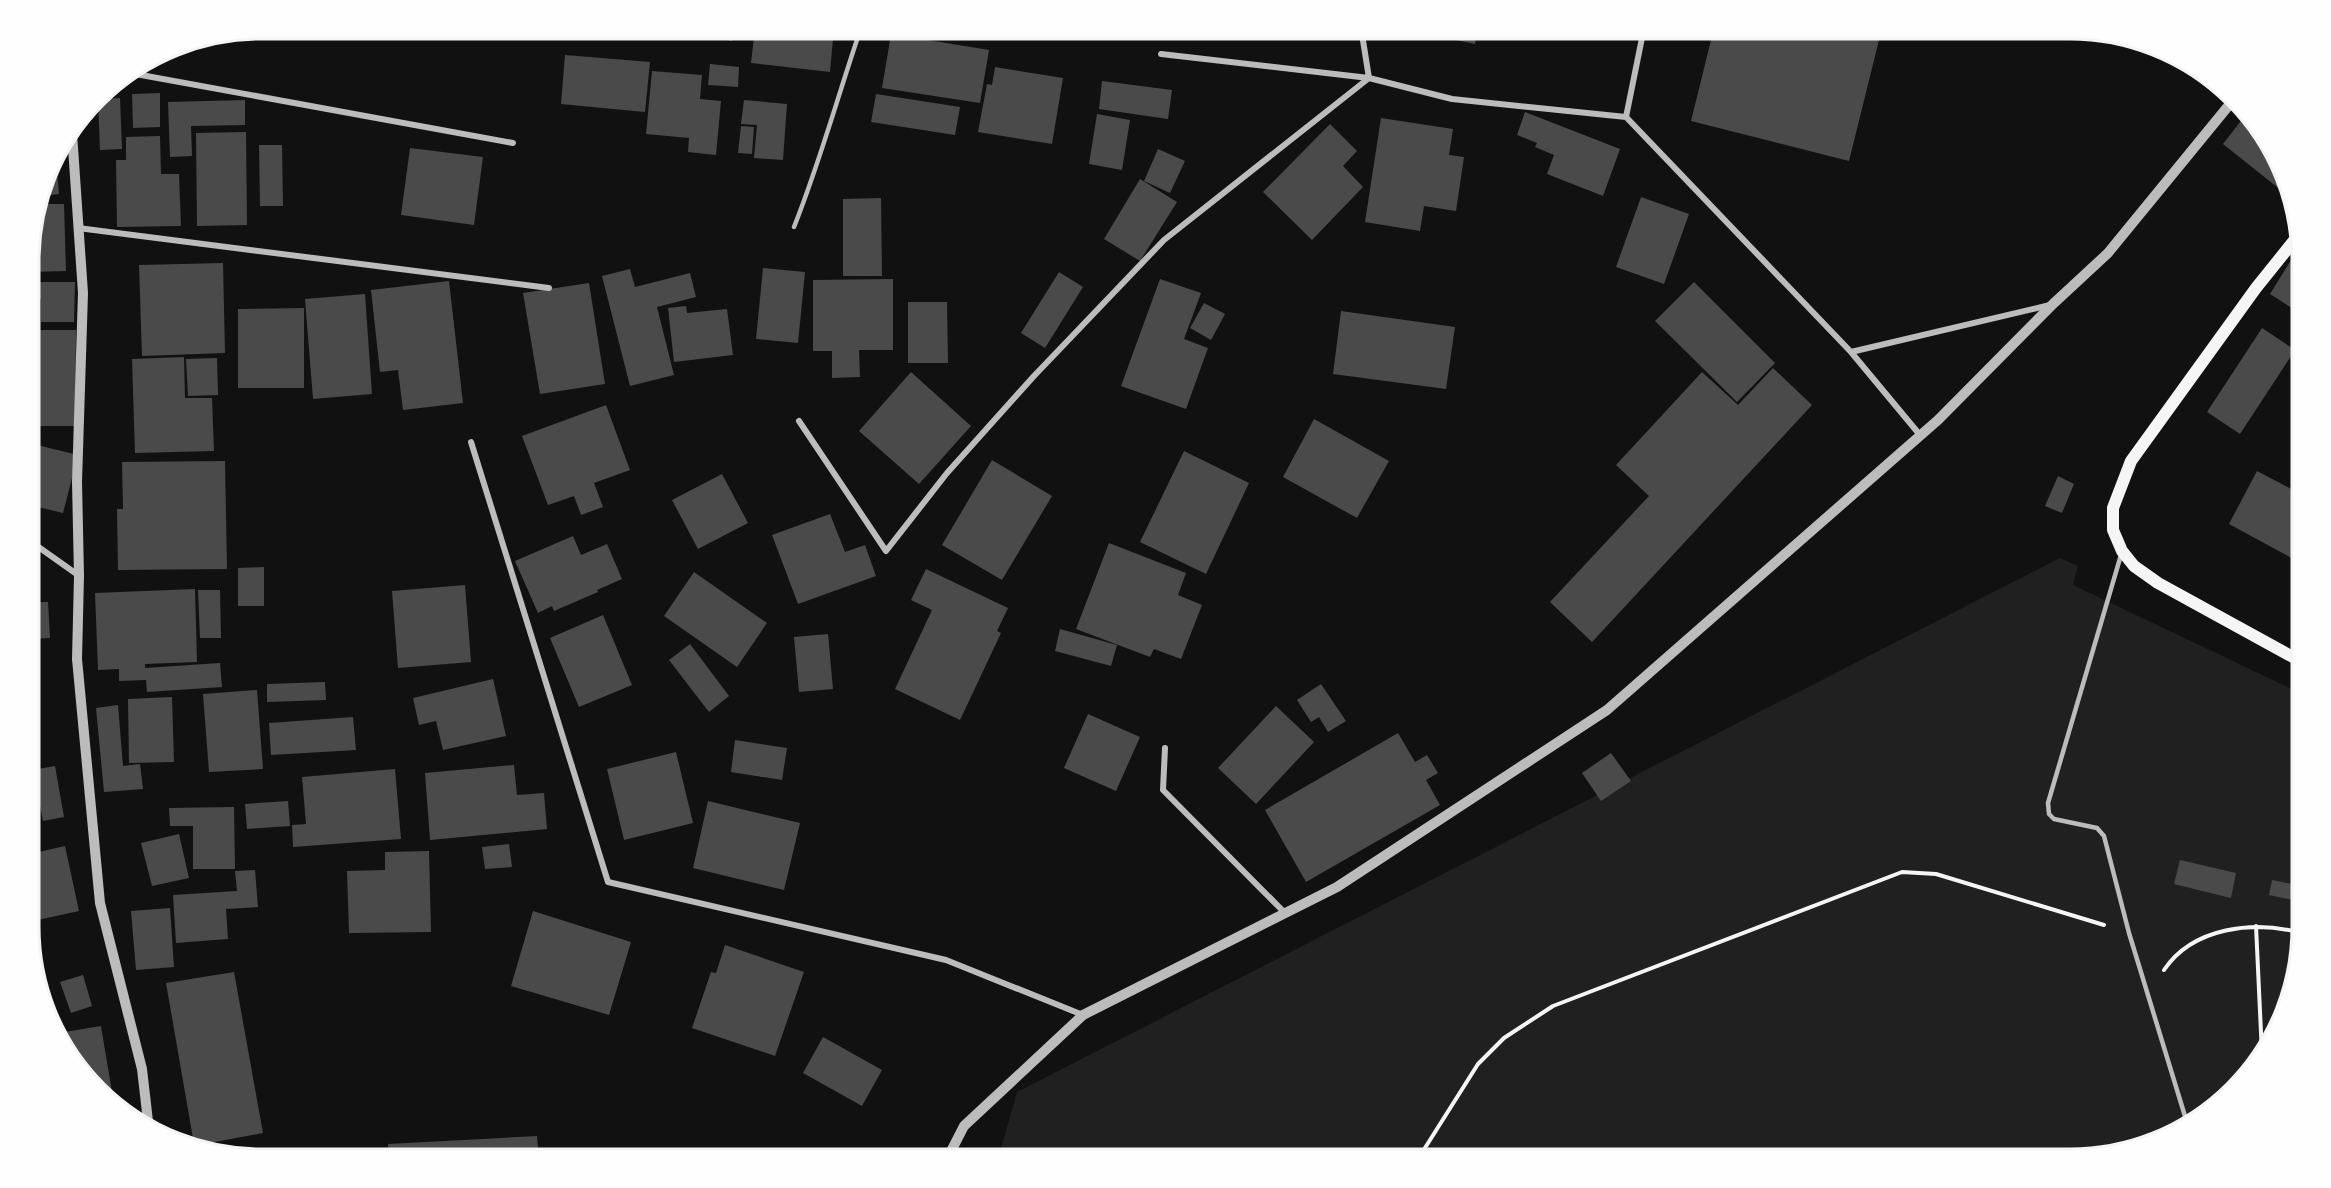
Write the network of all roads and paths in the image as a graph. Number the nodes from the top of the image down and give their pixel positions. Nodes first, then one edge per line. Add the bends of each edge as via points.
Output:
1 (857, 39) edge
2 (1363, 39) edge
3 (1642, 39) edge
4 (1161, 54) dead end
5 (140, 75) edge
6 (1369, 78) junction
7 (2229, 106) edge
8 (1626, 117) junction
9 (513, 143) dead end
10 (73, 144) edge
11 (794, 227) dead end
12 (78, 228) junction
13 (2292, 244) edge
14 (549, 288) dead end
15 (2053, 304) junction
16 (1851, 352) junction
17 (799, 420) dead end
18 (1920, 435) junction
19 (471, 442) dead end
20 (39, 547) edge
21 (2122, 551) junction
22 (80, 576) junction
23 (2292, 657) edge
24 (1165, 748) dead end
25 (1285, 913) junction
26 (2256, 926) junction
27 (2292, 931) edge
28 (2129, 933) junction
29 (2147, 995) junction
30 (1083, 1015) junction
31 (2261, 1039) edge
32 (2185, 1117) edge
33 (148, 1118) edge
34 (952, 1149) edge
35 (1424, 1149) edge

1 - 11 lane via 813,180
2 - 6 street
3 - 8 street
4 - 6 street
5 - 9 street
6 - 8 street via 1452,99
6 - 17 street via 1164,240 994,420 886,550
7 - 15 street via 2108,253
8 - 16 street
10 - 12 street
12 - 14 street
12 - 22 street via 83,293 77,482
13 - 21 main road via 2131,461 2113,508 2114,530
15 - 16 street
15 - 18 street
16 - 18 street
18 - 25 street via 1607,710 1336,887
19 - 30 street via 608,882 946,960
20 - 22 street
21 - 23 main road via 2134,566 2158,583
21 - 28 lane via 2048,803 2054,819 2097,828 2104,836
22 - 33 street via 77,659 100,903 142,1069
24 - 25 street via 1163,790
25 - 30 street
26 - 27 path
26 - 29 path via 2226,930 2197,940 2173,958
26 - 31 path
28 - 29 lane
28 - 35 path via 1936,874 1902,872 1553,1006 1504,1038 1478,1064
29 - 32 lane
30 - 34 street via 964,1126

